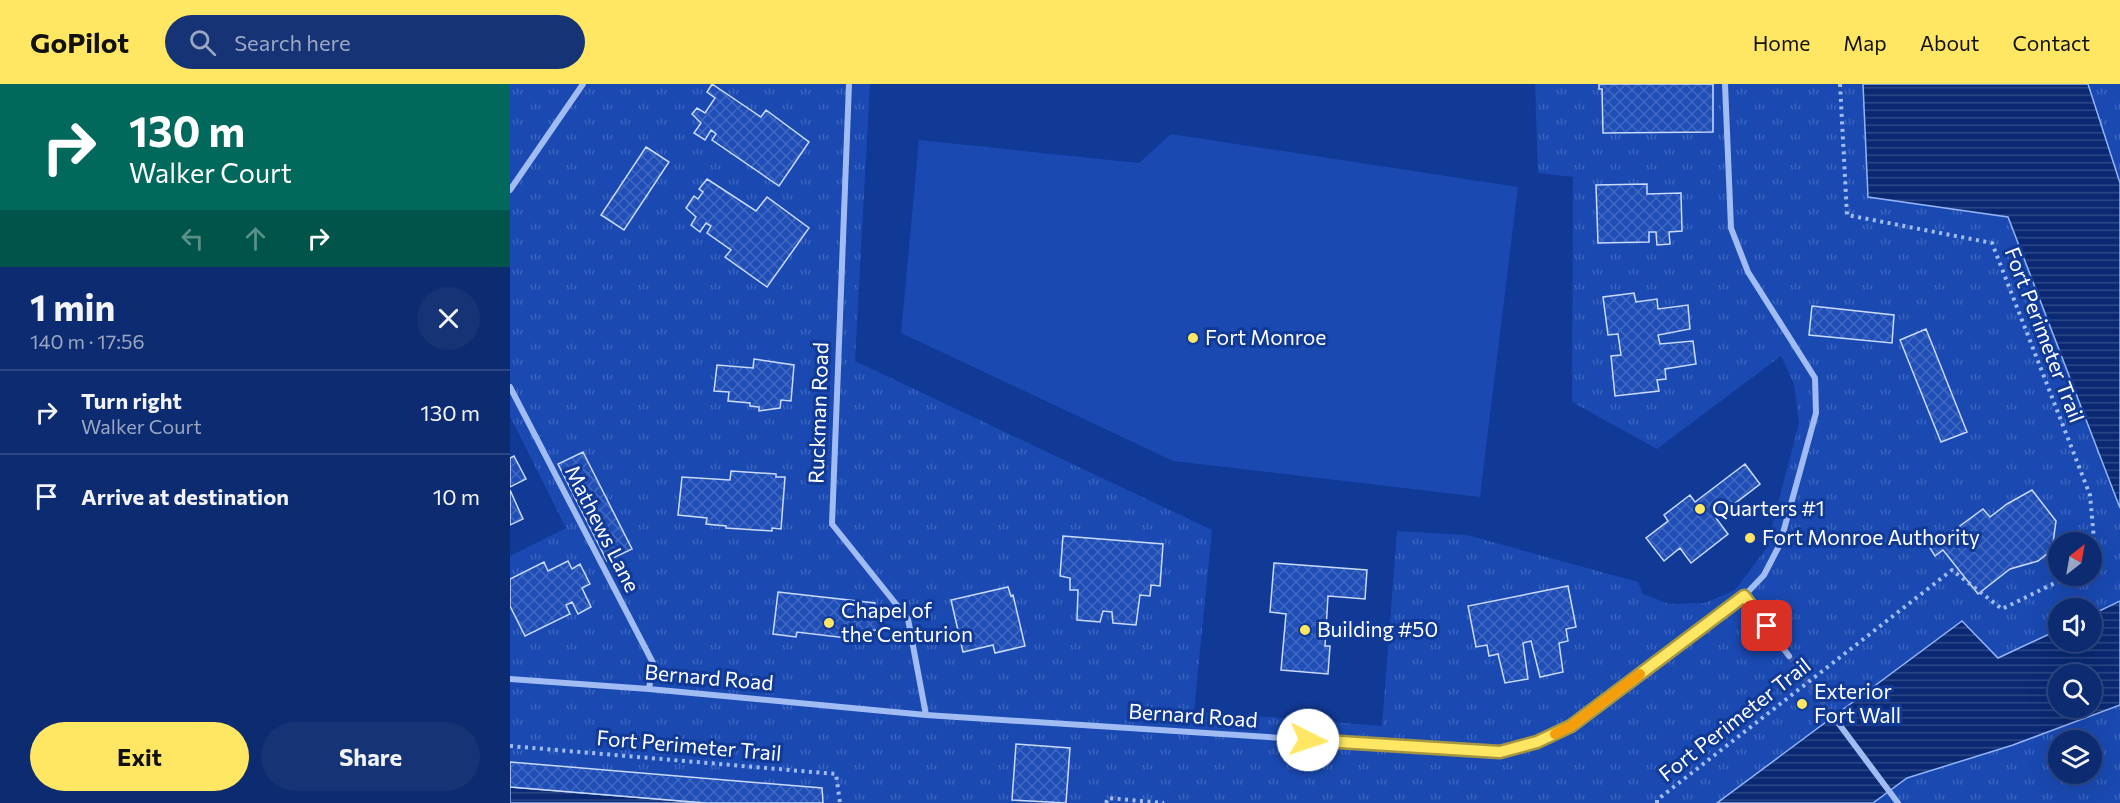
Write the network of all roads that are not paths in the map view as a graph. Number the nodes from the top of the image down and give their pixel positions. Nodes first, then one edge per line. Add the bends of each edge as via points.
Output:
1 (583, 84) edge
2 (849, 84) edge
3 (1725, 84) edge
4 (510, 190) edge
5 (510, 387) edge
6 (1744, 596) junction
7 (1789, 656) tunnel mouth
8 (510, 679) edge
9 (649, 689) junction
10 (926, 716) junction
11 (1836, 720) tunnel mouth
12 (1898, 803) edge

1 - 4 street
2 - 10 street, Ruckman Road via 832,524 908,619
3 - 6 street, Bernard Road via 1731,228 1748,272 1815,378 1816,413 1780,544 1764,575
5 - 9 street, Mathews Lane via 653,663
6 - 7 street
6 - 10 street, Bernard Road via 1571,726 1537,742 1500,752
8 - 9 street, Bernard Road
9 - 10 street, Bernard Road
11 - 12 street

